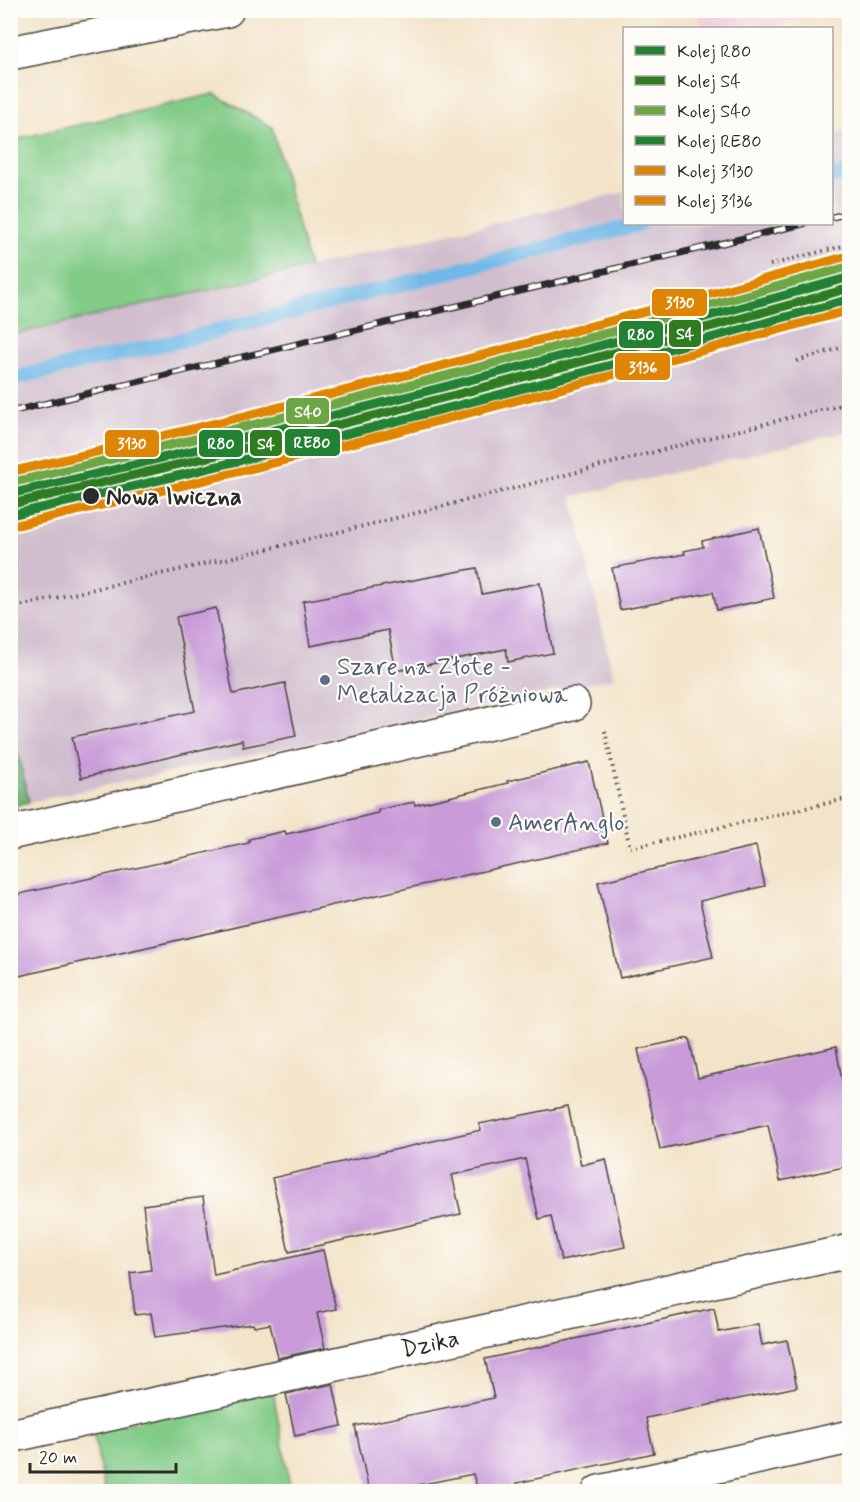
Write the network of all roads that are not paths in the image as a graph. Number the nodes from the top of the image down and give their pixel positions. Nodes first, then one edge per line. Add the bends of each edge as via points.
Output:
1 (227, 10) edge
2 (10, 53) edge
3 (573, 704) road end
4 (10, 833) edge
5 (849, 1251) edge
6 (10, 1436) edge
7 (849, 1437) edge
8 (599, 1491) edge

1 - 2 street
3 - 4 street
5 - 6 street, Dzika
7 - 8 street

